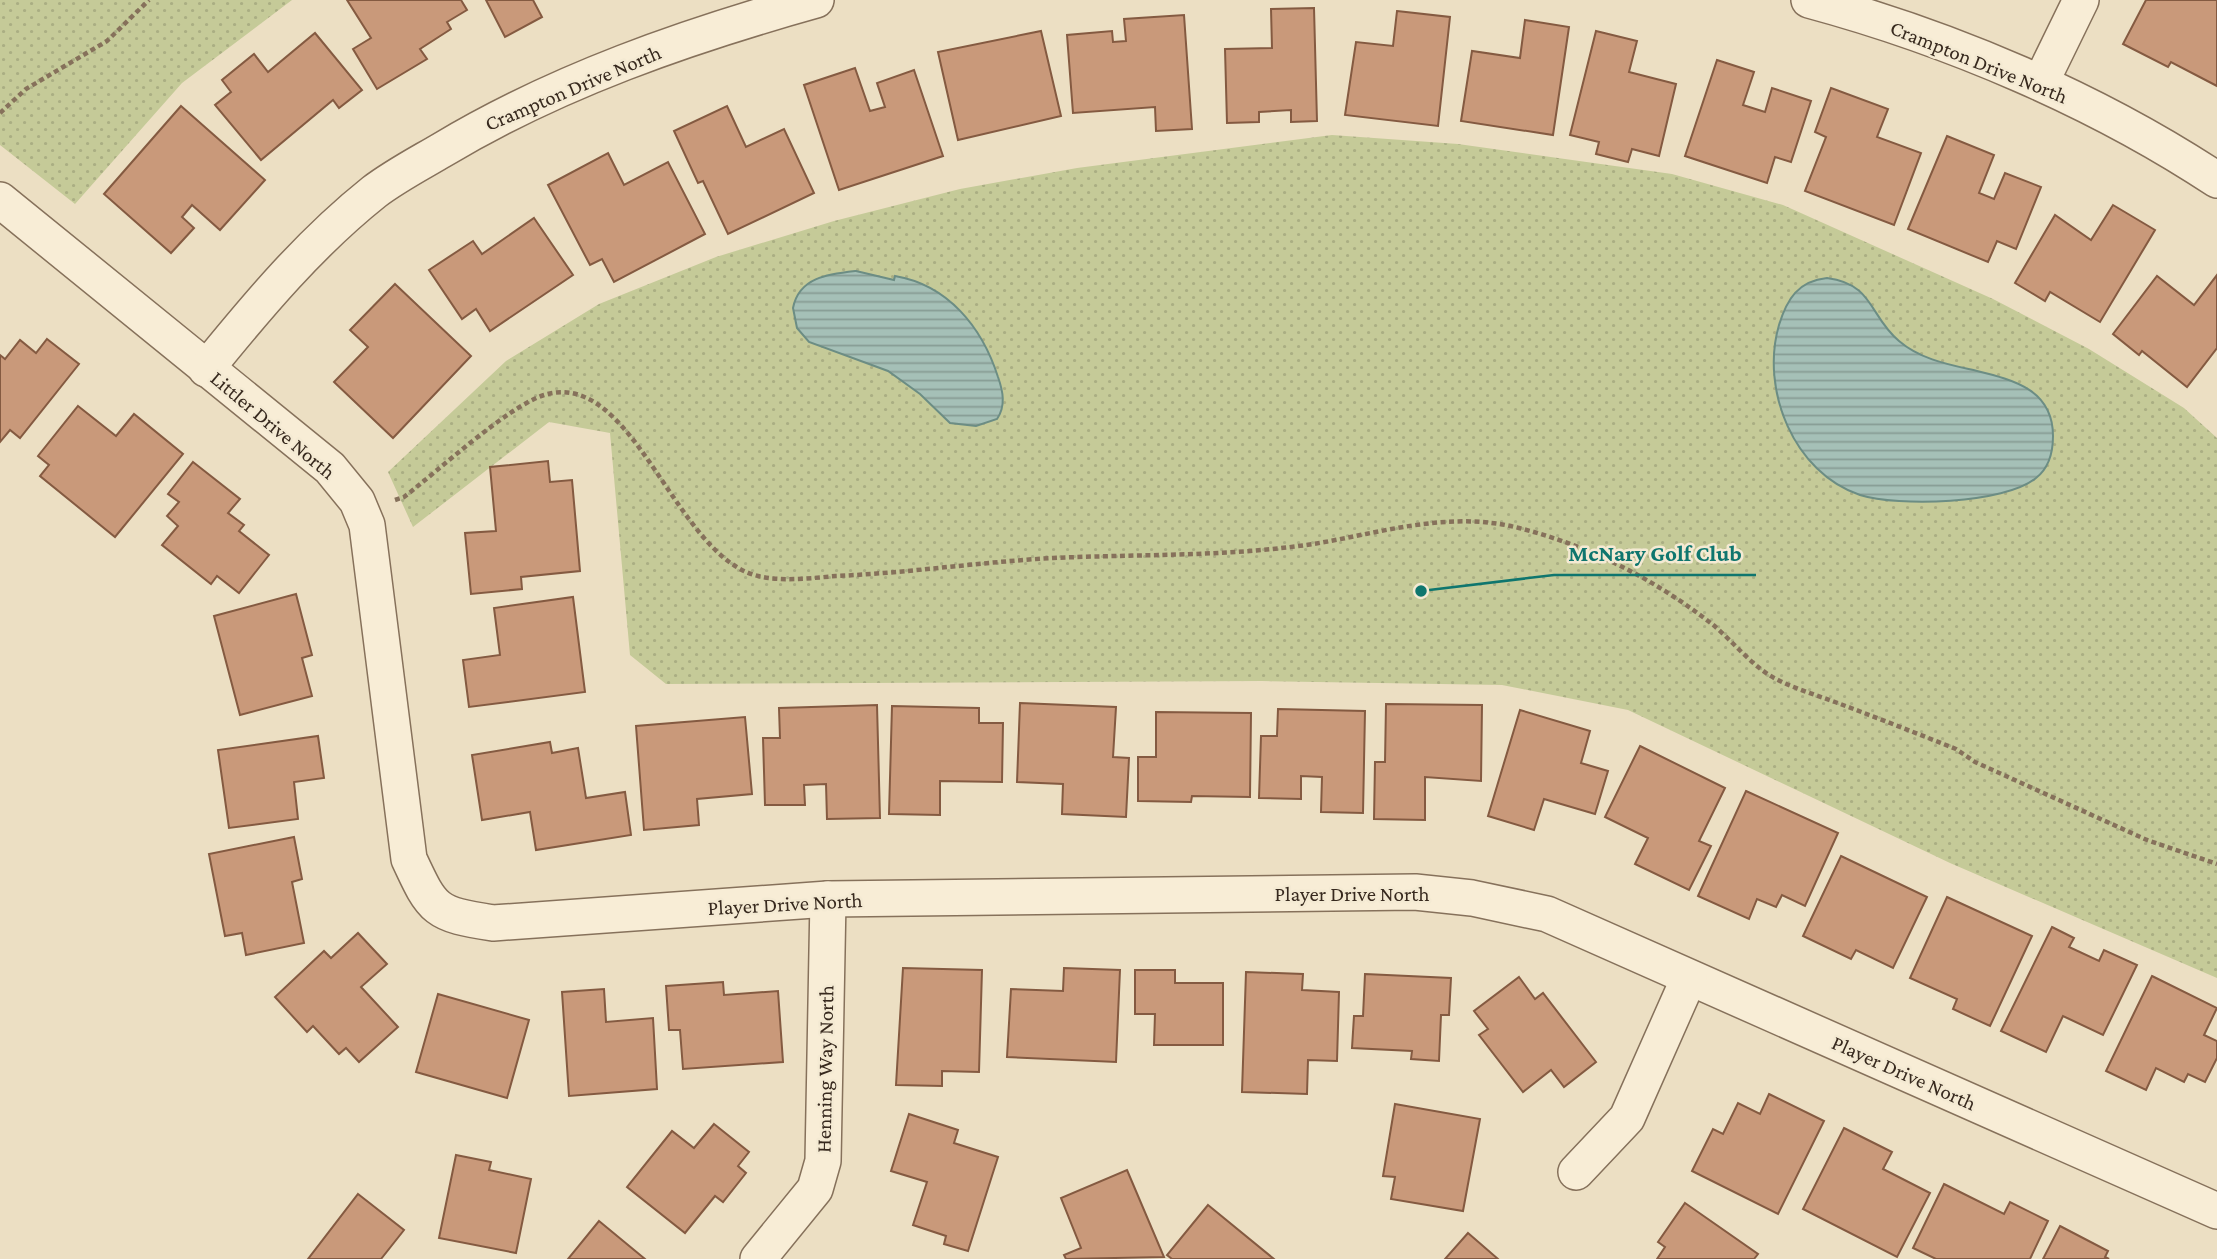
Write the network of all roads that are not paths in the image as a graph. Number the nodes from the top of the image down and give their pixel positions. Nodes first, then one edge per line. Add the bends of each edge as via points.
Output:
1 (816, 0) edge
2 (1809, 0) edge
3 (2081, 0) edge
4 (2041, 82) junction
5 (2217, 180) edge
6 (0, 200) edge
7 (206, 369) junction
8 (828, 899) junction
9 (428, 901) joint
10 (1689, 978) junction
11 (1576, 1172) dead end
12 (2217, 1211) edge
13 (758, 1259) edge

1 - 7 street, Crampton Drive North via 621,63 495,118 377,190 337,223 294,264
2 - 4 street, Crampton Drive North
3 - 4 street
4 - 5 street, Crampton Drive North
6 - 7 street, Littler Drive North
7 - 9 street, Littler Drive North via 330,468 357,501 367,525 409,859
8 - 9 street, Player Drive North via 493,923 456,917
8 - 10 street, Player Drive North via 1415,892 1547,914
8 - 13 street, Henning Way North via 823,1161 815,1189
10 - 11 street via 1627,1118
10 - 12 street, Player Drive North

